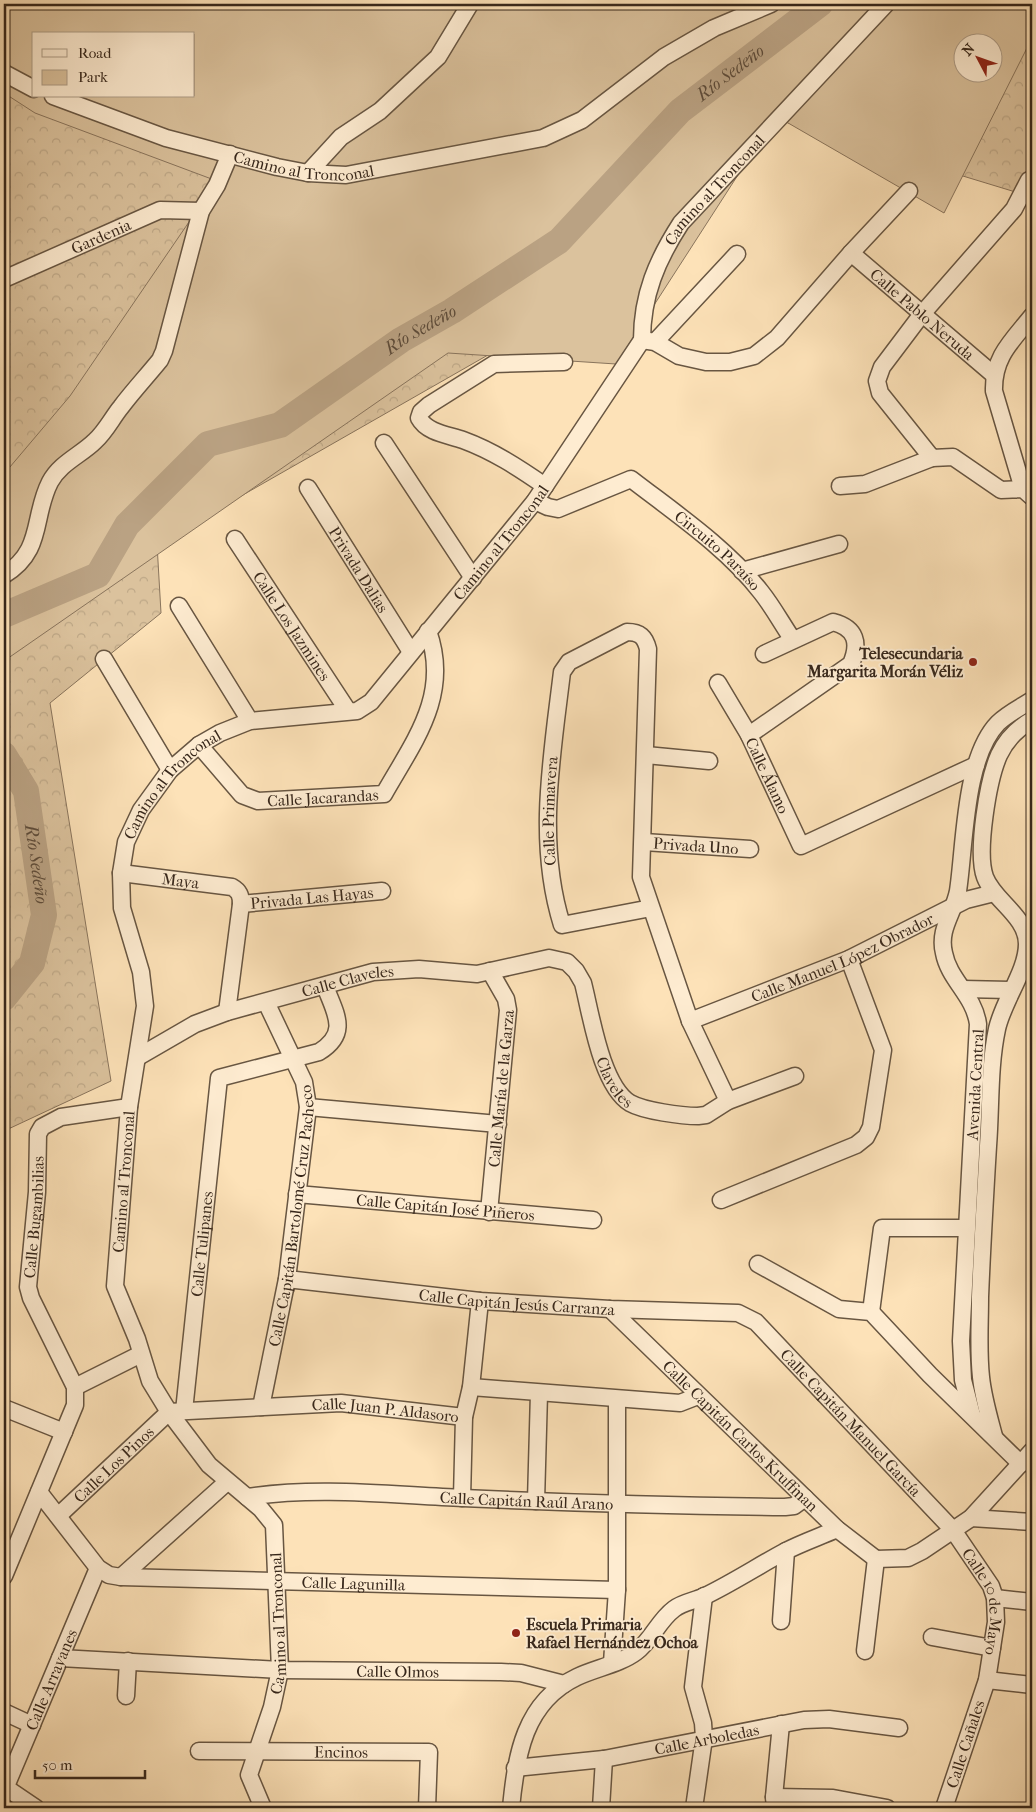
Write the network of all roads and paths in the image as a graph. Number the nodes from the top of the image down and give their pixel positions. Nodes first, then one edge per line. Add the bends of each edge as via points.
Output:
1 (470, 4) edge
2 (770, 4) edge
3 (886, 4) edge
4 (4, 73) edge
5 (32, 88) edge
6 (58, 98) edge
7 (230, 154) junction
8 (308, 172) junction
9 (1029, 180) dead end
10 (909, 191) dead end
11 (201, 211) junction
12 (851, 253) junction
13 (737, 254) dead end
14 (4, 278) edge
15 (922, 314) junction
16 (1032, 316) edge
17 (648, 341) junction
18 (564, 362) dead end
19 (994, 375) junction
20 (384, 443) dead end
21 (932, 458) junction
22 (545, 486) junction
23 (840, 486) dead end
24 (308, 488) dead end
25 (1028, 493) edge
26 (535, 501) junction
27 (235, 539) dead end
28 (839, 544) dead end
29 (742, 571) junction
30 (4, 575) edge
31 (473, 578) junction
32 (180, 606) dead end
33 (428, 632) junction
34 (793, 640) junction
35 (411, 652) junction
36 (764, 654) dead end
37 (104, 659) dead end
38 (718, 683) dead end
39 (1032, 700) edge
40 (348, 712) junction
41 (1032, 720) edge
42 (250, 721) junction
43 (749, 735) junction
44 (199, 745) junction
45 (646, 755) junction
46 (709, 761) dead end
47 (976, 764) junction
48 (170, 770) junction
49 (644, 842) junction
50 (750, 849) dead end
51 (121, 874) junction
52 (382, 891) dead end
53 (994, 893) junction
54 (240, 897) junction
55 (954, 907) junction
56 (651, 908) junction
57 (1030, 941) edge
58 (849, 960) junction
59 (567, 962) joint
60 (490, 971) junction
61 (325, 986) junction
62 (963, 989) junction
63 (1010, 990) junction
64 (266, 1002) junction
65 (227, 1012) junction
66 (690, 1020) junction
67 (138, 1057) junction
68 (292, 1059) junction
69 (795, 1076) dead end
70 (728, 1101) junction
71 (129, 1107) junction
72 (308, 1107) junction
73 (498, 1124) junction
74 (297, 1194) junction
75 (721, 1200) dead end
76 (489, 1212) junction
77 (592, 1220) dead end
78 (966, 1228) junction
79 (758, 1264) dead end
80 (287, 1279) junction
81 (480, 1301) junction
82 (610, 1309) junction
83 (871, 1312) junction
84 (748, 1316) joint
85 (141, 1354) junction
86 (75, 1388) junction
87 (471, 1388) junction
88 (539, 1393) junction
89 (698, 1396) junction
90 (617, 1399) junction
91 (261, 1407) junction
92 (4, 1408) edge
93 (176, 1411) junction
94 (972, 1415) junction
95 (464, 1417) junction
96 (64, 1432) junction
97 (994, 1436) junction
98 (1032, 1451) edge
99 (1021, 1464) junction
100 (227, 1482) junction
101 (39, 1492) junction
102 (247, 1497) junction
103 (462, 1498) junction
104 (805, 1498) junction
105 (536, 1501) junction
106 (618, 1505) junction
107 (58, 1516) junction
108 (971, 1518) junction
109 (1032, 1522) edge
110 (837, 1529) junction
111 (953, 1530) junction
112 (786, 1551) junction
113 (876, 1559) junction
114 (98, 1568) junction
115 (4, 1576) edge
116 (121, 1577) junction
117 (276, 1580) junction
118 (616, 1590) junction
119 (704, 1596) junction
120 (995, 1598) junction
121 (1032, 1602) edge
122 (781, 1621) dead end
123 (932, 1638) dead end
124 (992, 1648) junction
125 (865, 1651) dead end
126 (60, 1658) junction
127 (128, 1661) junction
128 (612, 1663) junction
129 (280, 1670) junction
130 (986, 1680) junction
131 (564, 1684) junction
132 (1032, 1685) edge
133 (126, 1696) dead end
134 (4, 1712) edge
135 (781, 1724) junction
136 (32, 1725) junction
137 (899, 1728) dead end
138 (704, 1738) junction
139 (199, 1751) dead end
140 (255, 1752) junction
141 (604, 1759) junction
142 (515, 1768) junction
143 (4, 1789) edge
144 (774, 1802) edge
145 (36, 1808) edge
146 (263, 1808) edge
147 (427, 1808) edge
148 (510, 1808) edge
149 (600, 1808) edge
150 (694, 1808) edge
151 (887, 1808) edge
152 (944, 1808) edge

1 - 8 street via 438,57 380,111 341,137
2 - 8 street, Camino al Tronconal via 714,28 664,57 582,120 543,138 346,175
3 - 17 street, Camino al Tronconal via 681,223 661,253 642,313
4 - 5 street
6 - 7 street via 153,134
7 - 8 street, Camino al Tronconal
7 - 11 street, Camino al Tronconal
9 - 15 street via 1014,208
10 - 12 street
11 - 14 street, Gardenia via 160,210
11 - 30 street, Camino al Tronconal via 160,360 102,434 55,474 45,493 29,551
12 - 15 street, Calle Pablo Neruda
12 - 17 street via 776,338 754,356 730,362 706,362 679,356
13 - 17 street
15 - 19 street, Calle Pablo Neruda
15 - 21 street via 882,367 877,381 880,393
16 - 19 street via 1001,355
17 - 22 street, Camino al Tronconal
18 - 22 street via 494,364 429,405 419,418 428,428 465,440 506,460
19 - 25 street via 994,391
20 - 31 street
21 - 23 street via 864,484
21 - 25 street via 953,457 1001,490
22 - 26 street, Camino al Tronconal
24 - 35 street, Privada Dalias
26 - 29 street, Circuito Paraíso via 558,509 631,479 697,529
26 - 31 street, Camino al Tronconal
27 - 40 street, Calle Los Jazmines
28 - 29 street
29 - 34 street, Circuito Paraíso via 760,590
31 - 33 street, Camino al Tronconal
32 - 42 street
33 - 35 street, Camino al Tronconal
33 - 44 street, Calle Jacarandas via 437,667 431,706 384,794 249,799
34 - 36 street
34 - 43 street, Calle Álamo via 833,622 844,625 855,637 857,652 852,664
35 - 40 street, Camino al Tronconal via 365,708
37 - 48 street
38 - 43 street
39 - 47 street, Avenida Central via 997,724
40 - 42 street, Camino al Tronconal
41 - 53 street, Avenida Central via 1010,738 993,772 982,854 986,879
42 - 44 street, Camino al Tronconal
43 - 47 street, Calle Álamo via 801,846
44 - 48 street, Camino al Tronconal
45 - 46 street
45 - 49 street
45 - 56 street, Calle Primavera via 648,649 641,635 626,632 569,662 562,672 547,799 551,884 562,925
47 - 55 street, Avenida Central
48 - 51 street, Camino al Tronconal via 132,826
49 - 50 street, Privada Uno
49 - 56 street via 641,878
51 - 54 street, Maya via 232,887
51 - 67 street, Camino al Tronconal via 122,908 145,991
52 - 54 street, Privada Las Hayas
53 - 55 street, Calle Manuel López Obrador via 977,896
53 - 57 street, Avenida Central via 1016,917
54 - 65 street
55 - 58 street, Calle Manuel López Obrador
55 - 62 street, Avenida Central via 944,931 944,954
56 - 66 street
57 - 63 street, Avenida Central
58 - 66 street, Calle Manuel López Obrador
58 - 75 street via 884,1050 872,1127 856,1144
59 - 60 street, Calle Claveles via 549,958
59 - 70 street, Claveles via 583,983 604,1067 628,1102 635,1106 698,1116 706,1115
60 - 61 street, Calle Claveles via 464,974 398,969 373,972
60 - 73 street, Calle María de la Garza via 506,999 508,1010
61 - 64 street, Calle Claveles
61 - 68 street via 338,1021 335,1039 319,1052
62 - 63 street
62 - 78 street, Avenida Central via 972,1002 978,1024
63 - 97 street, Avenida Central via 994,1047 982,1244 980,1362
64 - 65 street, Calle Claveles
64 - 68 street, Calle Capitán Bartolomé Cruz Pacheco
65 - 67 street, Calle Claveles via 196,1024
66 - 70 street
67 - 71 street, Camino al Tronconal
68 - 72 street, Calle Capitán Bartolomé Cruz Pacheco via 304,1082
68 - 93 street, Calle Tulipanes via 219,1078
69 - 70 street, Claveles
71 - 85 street, Camino al Tronconal via 115,1286
71 - 86 street, Calle Bugambilias via 61,1117 42,1127 38,1134 37,1192 28,1286
72 - 73 street
72 - 74 street, Calle Capitán Bartolomé Cruz Pacheco
73 - 76 street, Calle María de la Garza
74 - 76 street, Calle Capitán José Piñeros
74 - 80 street, Calle Capitán Bartolomé Cruz Pacheco
76 - 77 street, Calle Capitán José Piñeros
78 - 83 street via 882,1228
78 - 94 street, Avenida Central via 961,1361
79 - 83 street via 838,1309
80 - 81 street, Calle Capitán Jesús Carranza
80 - 91 street, Calle Capitán Bartolomé Cruz Pacheco
81 - 82 street, Calle Capitán Jesús Carranza
81 - 87 street
82 - 84 street, Calle Capitán Jesús Carranza
82 - 89 street, Calle Capitán Carlos Kruffman
83 - 94 street
84 - 111 street, Calle Capitán Manuel García
85 - 86 street
85 - 93 street, Camino al Tronconal via 150,1381
86 - 96 street via 75,1405
87 - 88 street, Calle Juan P. Aldasoro
87 - 95 street, Calle Juan P. Aldasoro
88 - 90 street, Calle Juan P. Aldasoro
88 - 105 street
89 - 90 street, Calle Juan P. Aldasoro via 680,1403
89 - 104 street, Calle Capitán Carlos Kruffman
90 - 106 street
91 - 93 street, Calle Juan P. Aldasoro
91 - 95 street, Calle Juan P. Aldasoro via 341,1403
92 - 96 street
93 - 100 street, Camino al Tronconal via 209,1465
93 - 107 street, Calle Los Pinos
94 - 97 street
95 - 103 street
96 - 101 street
97 - 99 street
98 - 99 street
99 - 108 street
100 - 102 street, Camino al Tronconal
100 - 116 street
101 - 107 street
101 - 115 street
102 - 103 street, Calle Capitán Raúl Arano via 285,1493 374,1492
102 - 117 street, Camino al Tronconal via 274,1526
103 - 105 street, Calle Capitán Raúl Arano
104 - 106 street, Calle Capitán Raúl Arano via 794,1506 785,1507
104 - 110 street, Calle Capitán Carlos Kruffman
105 - 106 street, Calle Capitán Raúl Arano
106 - 118 street
107 - 114 street
108 - 109 street
108 - 111 street
110 - 112 street
110 - 113 street, Calle Capitán Carlos Kruffman
111 - 113 street via 908,1558
111 - 120 street, Calle 10 de Mayo
112 - 119 street
112 - 122 street
113 - 125 street
114 - 116 street, Calle Lagunilla via 109,1575
114 - 126 street, Calle Arrayanes
116 - 117 street, Calle Lagunilla
117 - 118 street, Calle Lagunilla
117 - 129 street, Camino al Tronconal
118 - 128 street
119 - 128 street via 672,1610 643,1647
119 - 138 street via 694,1688
120 - 121 street
120 - 124 street, Calle 10 de Mayo
123 - 124 street
124 - 130 street, Calle 10 de Mayo
126 - 127 street, Calle Olmos
126 - 136 street, Calle Arrayanes
127 - 129 street, Calle Olmos
127 - 133 street
128 - 131 street
129 - 131 street, Calle Olmos via 501,1672 521,1673
129 - 140 street, Camino al Tronconal via 272,1707
130 - 132 street
130 - 152 street, Calle Cañales
131 - 142 street via 541,1708 527,1729 519,1746
134 - 136 street
135 - 137 street, Calle Arboledas via 829,1719
135 - 138 street, Calle Arboledas
135 - 144 street
136 - 143 street, Calle Arrayanes
138 - 141 street, Calle Arboledas
138 - 150 street
139 - 140 street, Encinos
140 - 146 street, Camino al Tronconal via 249,1775
140 - 147 street, Encinos via 429,1752
141 - 142 street, Calle Arboledas
141 - 149 street
142 - 148 street
143 - 145 street
144 - 151 street via 833,1798

